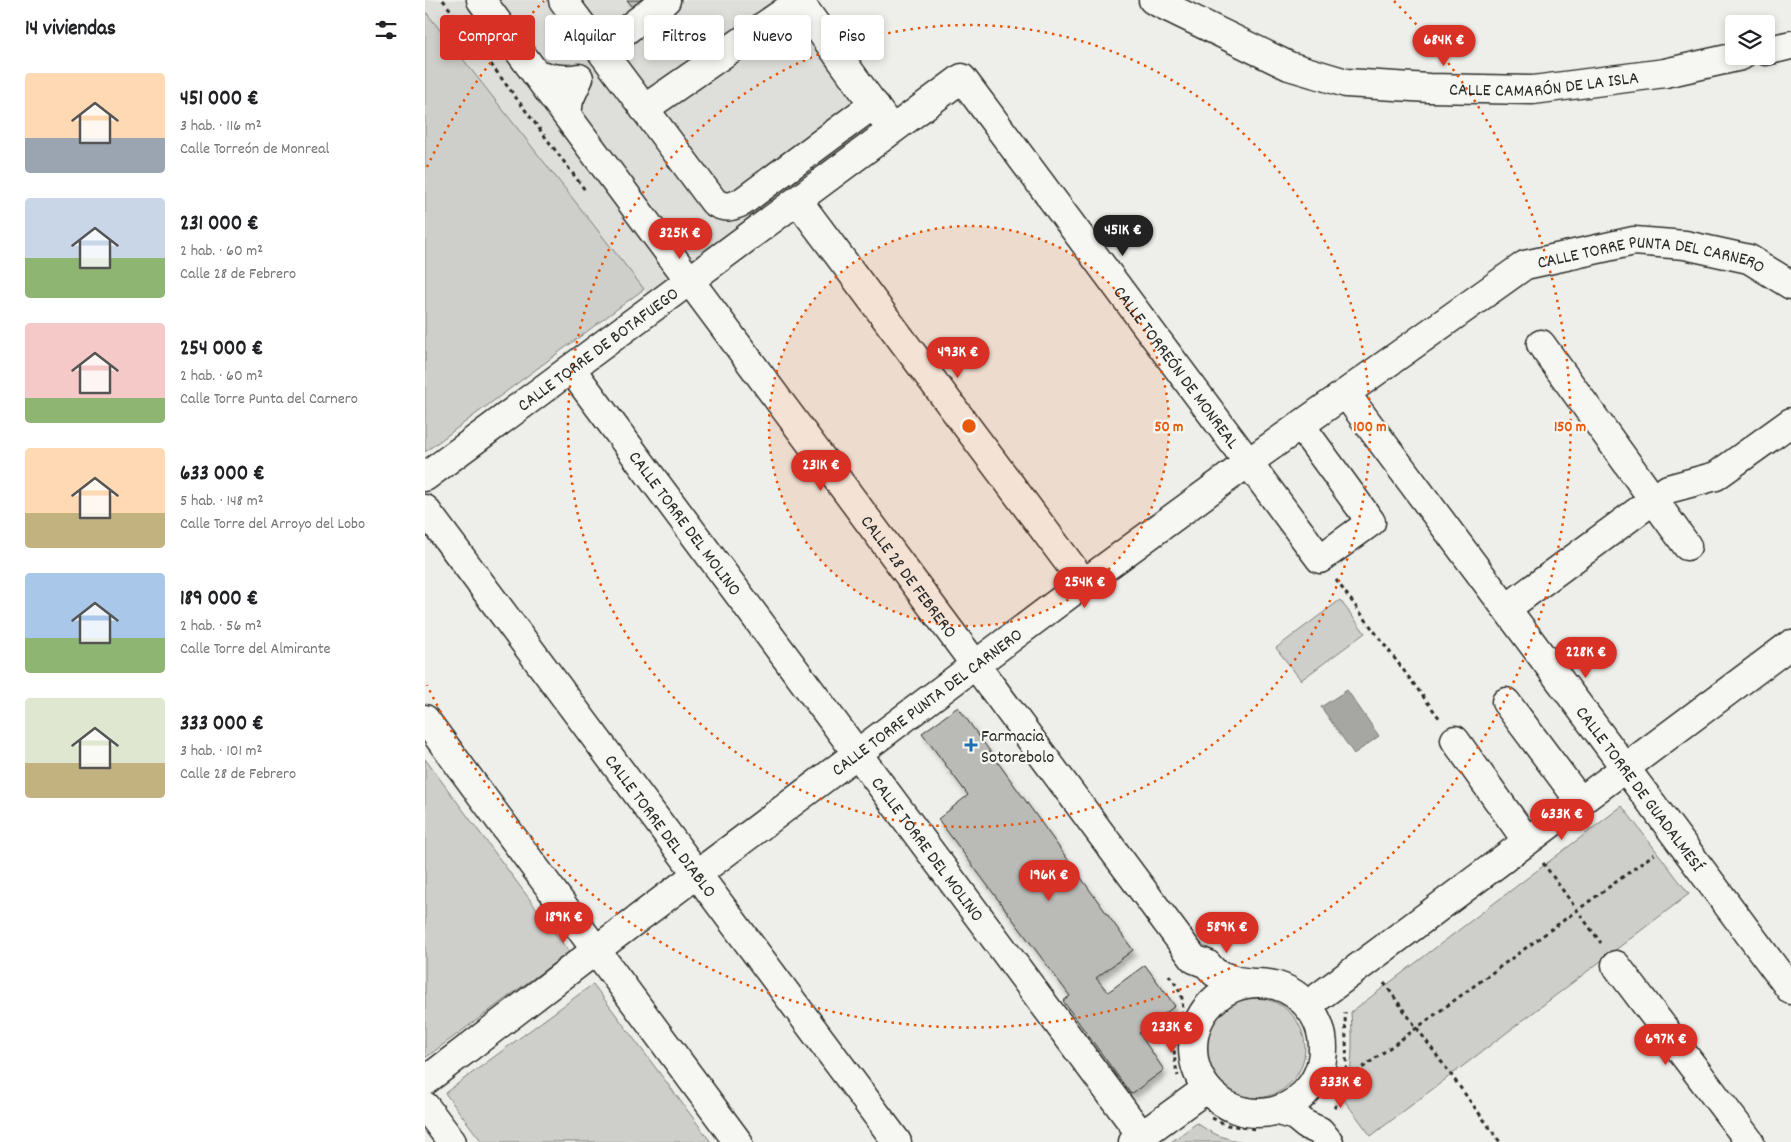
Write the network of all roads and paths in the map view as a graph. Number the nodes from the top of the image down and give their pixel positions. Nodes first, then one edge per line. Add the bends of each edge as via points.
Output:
1 (443, 0) edge
2 (481, 0) edge
3 (666, 0) edge
4 (1153, 0) edge
5 (565, 1) edge
6 (576, 15) edge
7 (634, 27) edge
8 (1791, 45) edge
9 (1775, 49) edge
10 (597, 60) edge
11 (609, 60) edge
12 (1725, 60) edge
13 (536, 74) junction
14 (579, 78) junction
15 (962, 78) joint
16 (873, 104) junction
17 (644, 109) junction
18 (567, 115) junction
19 (892, 130) junction
20 (586, 192) dead end
21 (798, 201) junction
22 (690, 280) junction
23 (1791, 284) edge
24 (1541, 344) dead end
25 (571, 369) junction
26 (1346, 394) junction
27 (1791, 422) edge
28 (1301, 426) junction
29 (1249, 462) junction
30 (425, 477) edge
31 (1653, 499) junction
32 (425, 509) edge
33 (1687, 546) dead end
34 (1320, 559) junction
35 (1084, 583) junction
36 (1507, 608) junction
37 (1791, 644) edge
38 (975, 665) junction
39 (1506, 702) dead end
40 (425, 719) edge
41 (1455, 740) joint
42 (857, 753) junction
43 (1625, 768) junction
44 (1580, 801) junction
45 (1677, 837) junction
46 (1527, 841) junction
47 (697, 874) junction
48 (1577, 910) junction
49 (595, 950) junction
50 (1194, 959) junction
51 (1368, 960) junction
52 (1616, 965) joint
53 (1169, 974) dead end
54 (1252, 983) junction
55 (1791, 990) edge
56 (1318, 997) junction
57 (1201, 1015) junction
58 (1416, 1028) junction
59 (425, 1081) edge
60 (1315, 1082) junction
61 (1343, 1082) junction
62 (1199, 1094) junction
63 (425, 1106) edge
64 (1271, 1120) junction
65 (1324, 1130) edge
66 (1138, 1139) edge
67 (452, 1142) edge
68 (739, 1142) edge
69 (897, 1142) edge
70 (1500, 1142) edge
71 (1750, 1142) edge

1 - 20 path
2 - 13 street, CALLE 28 DE FEBRERO
3 - 7 street
4 - 12 street, CALLE CAMARÓN DE LA ISLA via 1289,66 1346,83 1533,90 1665,73
5 - 6 street
8 - 9 street
10 - 14 street
11 - 17 street
13 - 14 street via 568,80
13 - 18 street, CALLE 28 DE FEBRERO
14 - 18 street via 569,100
15 - 19 street, CALLE TORRE DE BOTAFUEGO
15 - 29 street, CALLE TORREÓN DE MONREAL
16 - 17 street via 806,11 795,7
16 - 17 street via 731,207 714,202
16 - 19 street
18 - 22 street, CALLE 28 DE FEBRERO
19 - 21 street, CALLE TORRE DE BOTAFUEGO
21 - 22 street, CALLE TORRE DE BOTAFUEGO
21 - 35 street
22 - 25 street, CALLE TORRE DE BOTAFUEGO
22 - 38 street, CALLE 28 DE FEBRERO
23 - 26 street, CALLE TORRE PUNTA DEL CARNERO via 1749,259 1685,245 1635,241 1525,265
24 - 31 street
25 - 30 street, CALLE TORRE DE BOTAFUEGO
25 - 42 street, CALLE TORRE DEL MOLINO
26 - 28 street, CALLE TORRE PUNTA DEL CARNERO
26 - 36 street, CALLE TORRE DE GUADALMESÍ
27 - 31 street via 1716,476 1668,489
28 - 29 street, CALLE TORRE PUNTA DEL CARNERO
28 - 34 street via 1371,522
29 - 34 street, CALLE TORREÓN DE MONREAL
29 - 35 street, CALLE TORRE PUNTA DEL CARNERO
31 - 33 street
31 - 36 street
32 - 47 street, CALLE TORRE DEL DIABLO
34 - 41 path
35 - 38 street, CALLE TORRE PUNTA DEL CARNERO
36 - 43 street, CALLE TORRE DE GUADALMESÍ
37 - 43 street
38 - 42 street, CALLE TORRE PUNTA DEL CARNERO
38 - 50 street, CALLE 28 DE FEBRERO
39 - 44 street
40 - 49 street
41 - 46 street
42 - 47 street, CALLE TORRE PUNTA DEL CARNERO
42 - 66 street, CALLE TORRE DEL MOLINO
43 - 44 street
43 - 45 street, CALLE TORRE DE GUADALMESÍ
44 - 46 street
45 - 48 path
45 - 55 street, CALLE TORRE DE GUADALMESÍ
46 - 48 path
46 - 51 street
47 - 49 street, CALLE TORRE PUNTA DEL CARNERO
47 - 69 street, CALLE TORRE DEL DIABLO
48 - 52 path
48 - 58 path
49 - 59 street, CALLE TORRE PUNTA DEL CARNERO
49 - 68 street
50 - 54 street, CALLE 28 DE FEBRERO via 1207,964 1215,973
50 - 57 street, CALLE 28 DE FEBRERO
51 - 56 street
51 - 58 path
52 - 71 street
53 - 62 path via 1181,995 1183,1007 1176,1032 1174,1061 1179,1084
54 - 56 street via 1267,983 1296,995
54 - 57 street via 1223,993
56 - 60 street via 1316,1016 1324,1042 1324,1056
56 - 61 path via 1345,1010 1347,1049
57 - 62 street via 1195,1030 1193,1053
58 - 61 path
58 - 70 path
60 - 64 street via 1305,1095
60 - 65 street via 1313,1100
61 - 65 path
62 - 64 street via 1246,1113 1262,1114
62 - 64 path via 1200,1112 1227,1125
62 - 66 street
63 - 67 street
64 - 65 street via 1295,1116 1306,1125

